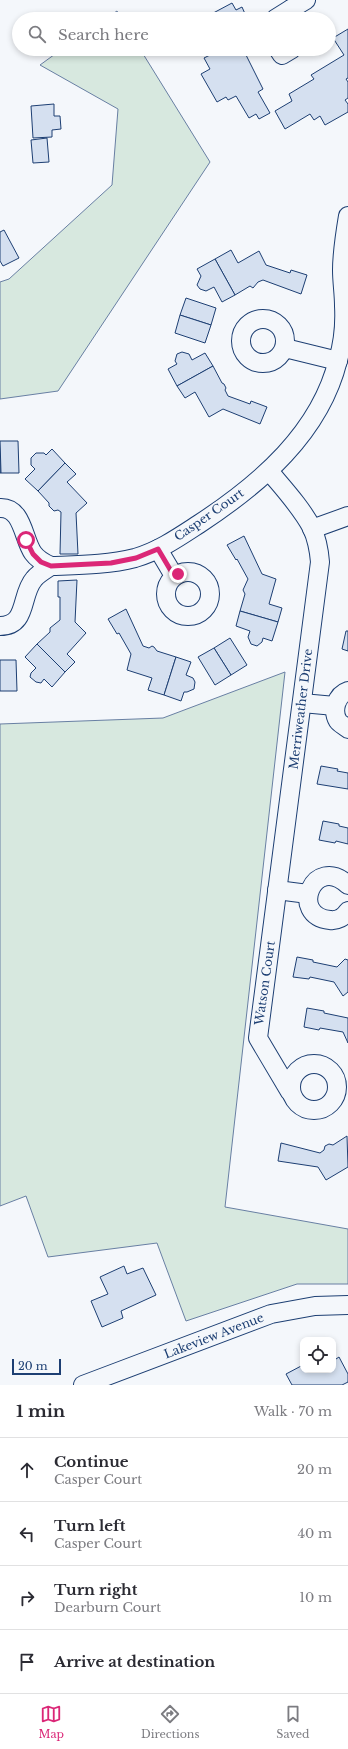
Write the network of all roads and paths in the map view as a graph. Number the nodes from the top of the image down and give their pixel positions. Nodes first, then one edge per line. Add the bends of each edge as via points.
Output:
1 (348, 216) edge
2 (285, 348) dead end
3 (338, 361) junction
4 (269, 470) junction
5 (0, 508) edge
6 (348, 516) edge
7 (312, 529) junction
8 (158, 549) junction
9 (51, 566) junction
10 (174, 576) dead end
11 (0, 626) edge
12 (348, 691) edge
13 (302, 703) junction
14 (335, 706) junction
15 (348, 729) edge
16 (348, 885) edge
17 (277, 890) junction
18 (308, 894) junction
19 (348, 911) edge
20 (290, 1092) dead end
21 (348, 1305) edge
22 (83, 1385) edge

1 - 3 street, Casper Court via 342,270 344,330
2 - 3 street
3 - 4 street, Casper Court via 325,398 313,421
4 - 7 street, Merriweather Drive via 297,504
4 - 8 street, Casper Court via 228,505
5 - 9 street via 13,511 18,517 33,554 41,562
6 - 7 street
7 - 13 street, Merriweather Drive via 318,543 320,562
8 - 9 street, Casper Court via 136,558 111,563
8 - 10 street
9 - 11 street via 33,580 14,624
12 - 14 street via 339,697
13 - 14 street
13 - 17 street, Merriweather Drive
14 - 15 street via 339,722
16 - 18 street via 341,878 330,875 314,882
17 - 18 street
17 - 20 street, Watson Court via 258,1038
18 - 19 street via 311,910 322,919 337,919
21 - 22 street, Lakeview Avenue via 315,1306 271,1314

